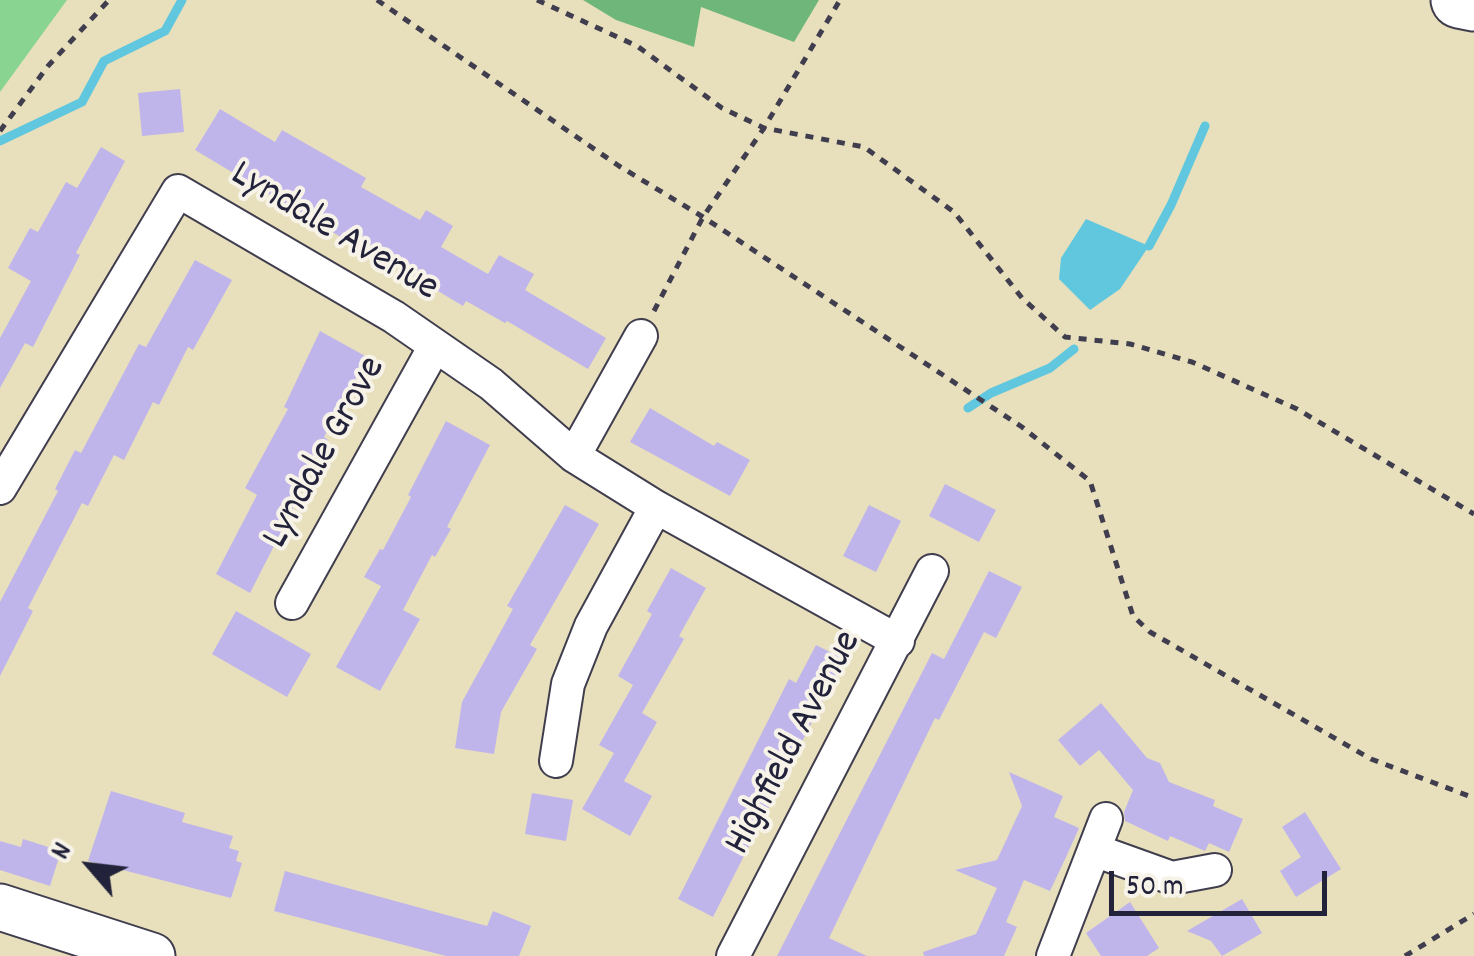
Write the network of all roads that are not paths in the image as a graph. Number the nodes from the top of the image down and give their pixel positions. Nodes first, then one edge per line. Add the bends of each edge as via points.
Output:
1 (1459, 0) edge
2 (1474, 3) edge
3 (641, 336) road end
4 (435, 346) junction
5 (574, 456) junction
6 (0, 488) edge
7 (656, 507) junction
8 (932, 572) dead end
9 (292, 603) dead end
10 (898, 641) junction
11 (556, 762) dead end
12 (1106, 819) dead end
13 (1094, 850) junction
14 (1215, 870) dead end
15 (0, 907) edge
16 (152, 956) edge
17 (734, 956) edge
18 (1053, 956) edge

1 - 2 highway
3 - 5 street
4 - 5 street, Lyndale Avenue
4 - 6 street, Lyndale Avenue via 178,191
4 - 9 street, Lyndale Grove
5 - 7 street, Lyndale Avenue
7 - 10 street, Lyndale Avenue
7 - 11 street via 591,626 568,684
8 - 10 street, Highfield Avenue
10 - 17 street, Highfield Avenue
12 - 13 street
13 - 14 street via 1172,878
13 - 18 street
15 - 16 street

